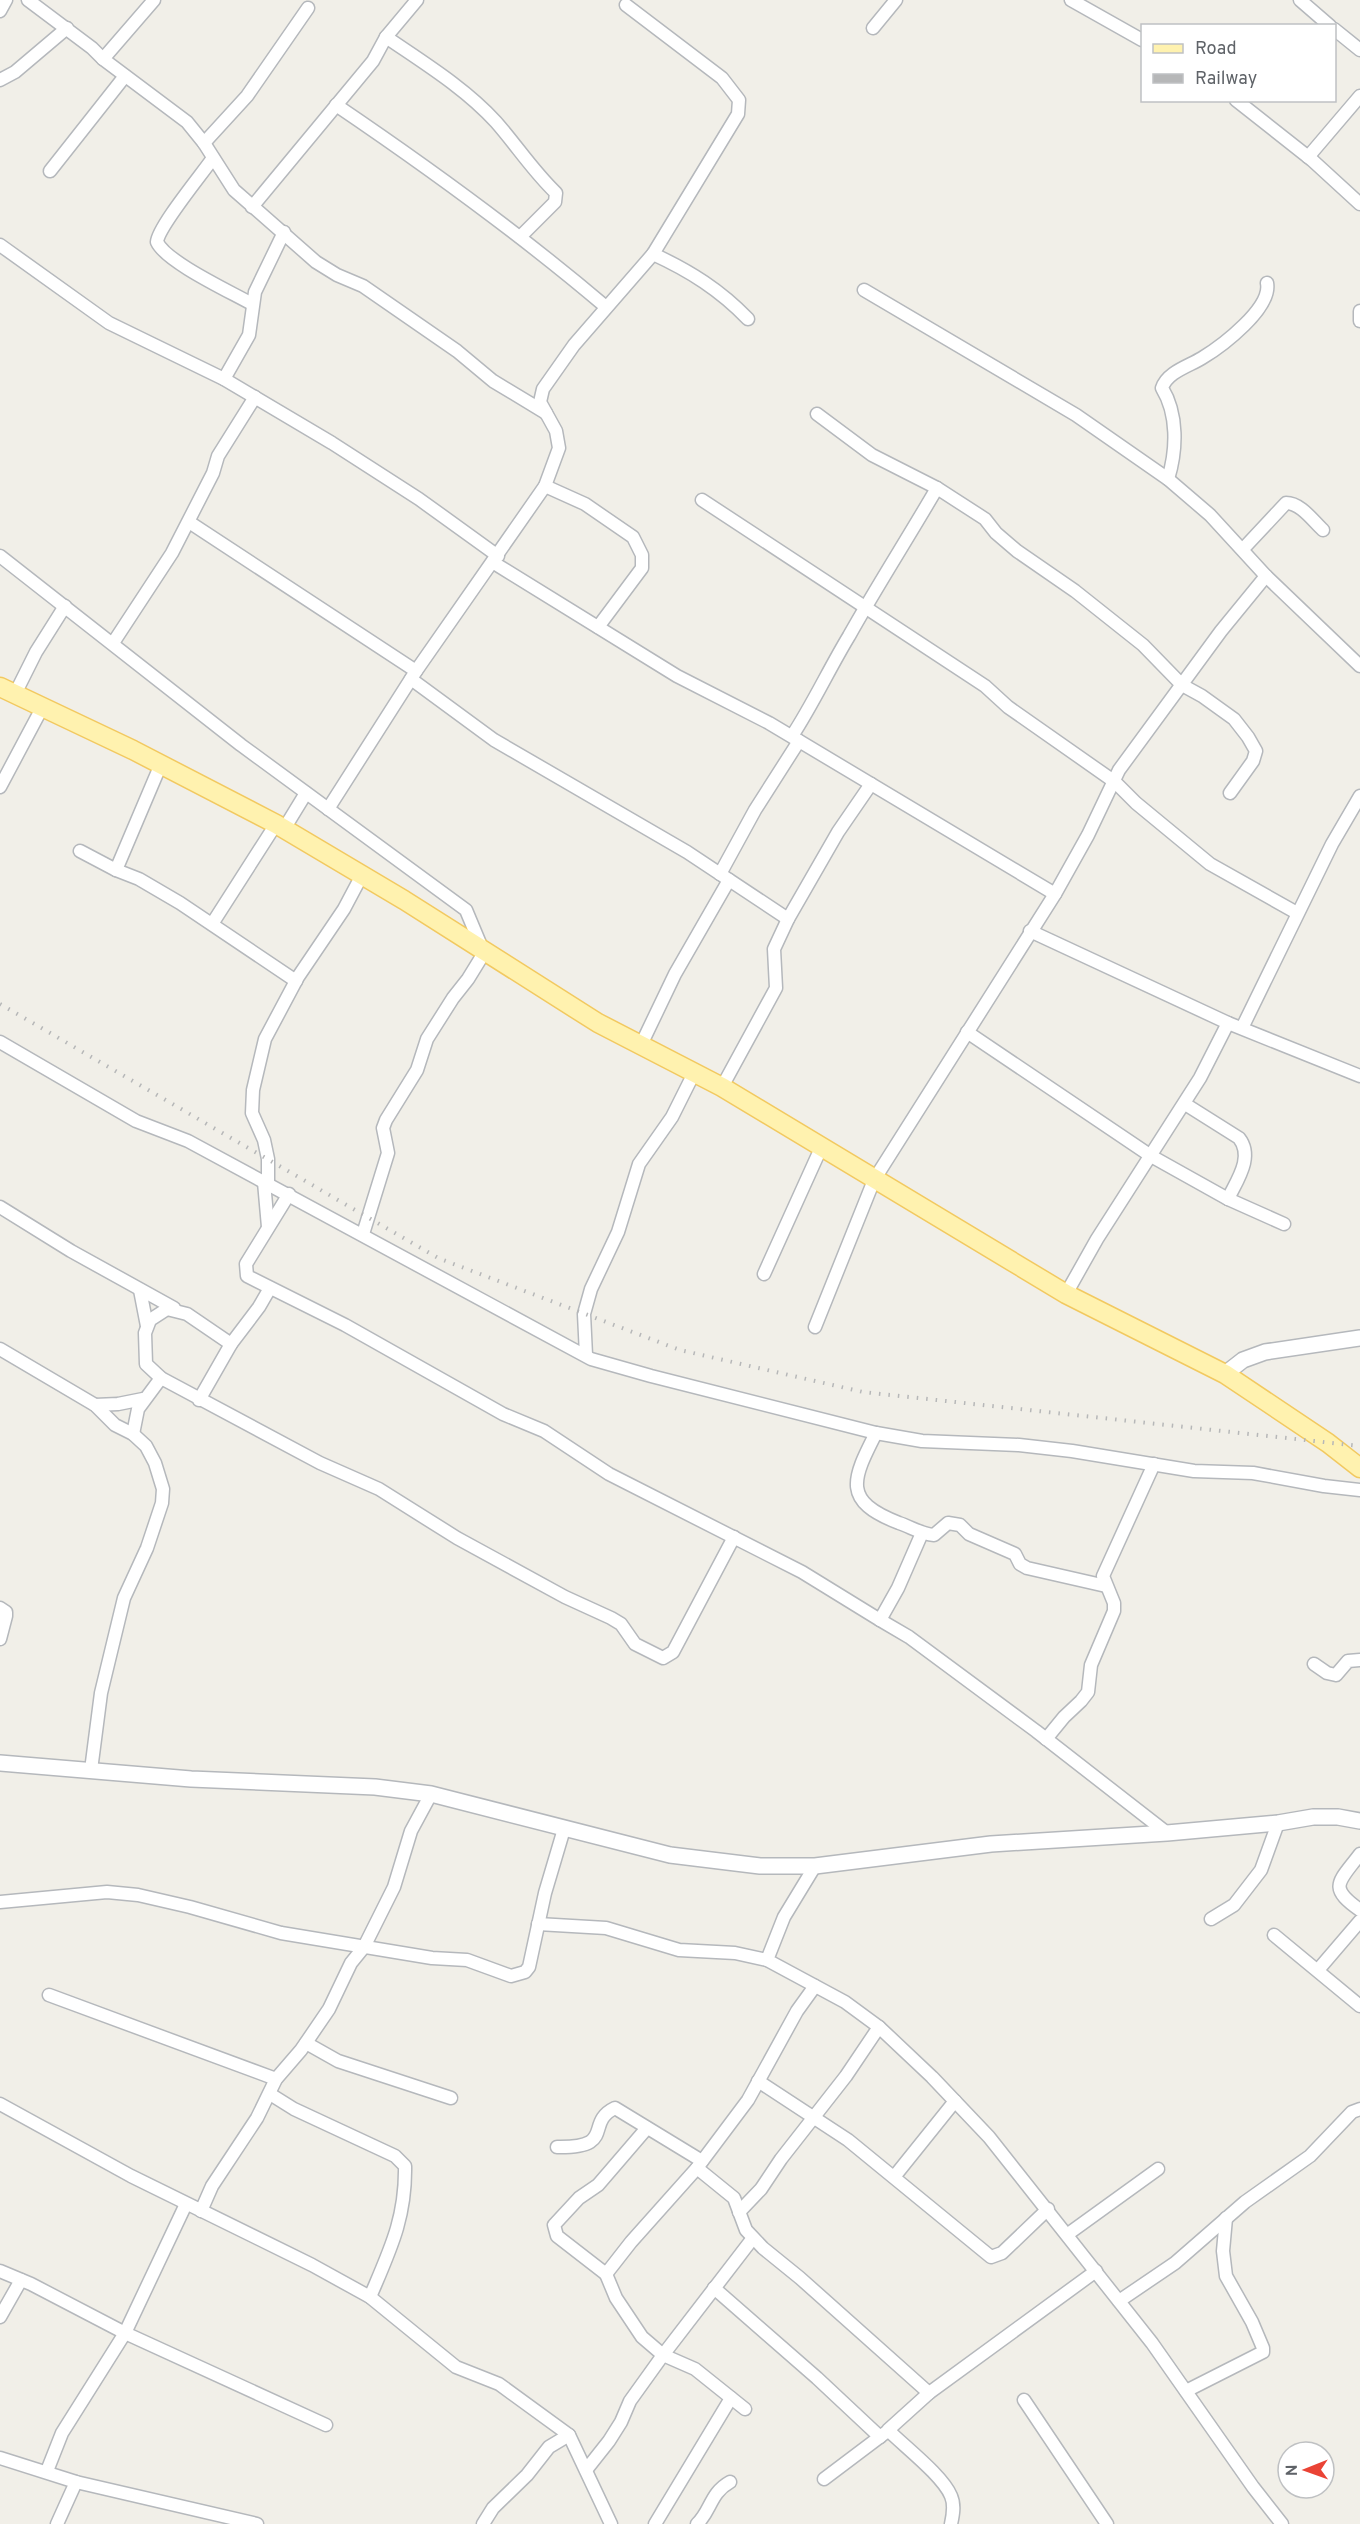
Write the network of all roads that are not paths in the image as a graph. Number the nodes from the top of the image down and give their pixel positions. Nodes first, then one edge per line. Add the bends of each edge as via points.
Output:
1 (6, 0) edge
2 (28, 0) edge
3 (154, 0) edge
4 (417, 0) edge
5 (896, 0) edge
6 (1071, 0) edge
7 (1300, 0) edge
8 (626, 5) dead end
9 (308, 8) dead end
10 (0, 11) edge
11 (1328, 24) edge
12 (67, 28) junction
13 (873, 28) dead end
14 (1336, 30) edge
15 (386, 37) junction
16 (1141, 39) edge
17 (1360, 50) edge
18 (103, 59) junction
19 (125, 76) junction
20 (0, 80) edge
21 (1360, 96) edge
22 (1239, 102) edge
23 (336, 105) junction
24 (204, 143) junction
25 (1308, 157) junction
26 (213, 158) junction
27 (50, 171) dead end
28 (1360, 204) edge
29 (252, 207) junction
30 (284, 232) junction
31 (520, 237) junction
32 (0, 245) edge
33 (653, 254) junction
34 (1267, 283) dead end
35 (864, 290) dead end
36 (252, 304) junction
37 (606, 307) junction
38 (1360, 311) edge
39 (748, 319) dead end
40 (1360, 321) edge
41 (224, 379) junction
42 (255, 397) junction
43 (817, 414) dead end
44 (549, 416) junction
45 (1168, 479) junction
46 (545, 486) junction
47 (937, 488) junction
48 (702, 500) dead end
49 (189, 522) junction
50 (1323, 530) dead end
51 (1243, 549) junction
52 (0, 556) edge
53 (496, 560) junction
54 (1266, 576) junction
55 (65, 606) junction
56 (864, 608) junction
57 (598, 627) junction
58 (113, 643) junction
59 (1360, 666) edge
60 (414, 675) junction
61 (1182, 685) junction
62 (7, 691) edge
63 (42, 708) junction
64 (796, 739) junction
65 (160, 764) junction
66 (1115, 782) junction
67 (871, 784) junction
68 (0, 788) edge
69 (306, 793) junction
70 (1230, 793) dead end
71 (1360, 796) edge
72 (328, 809) junction
73 (280, 827) junction
74 (80, 851) dead end
75 (116, 870) junction
76 (363, 875) junction
77 (724, 877) junction
78 (1055, 894) junction
79 (1298, 913) junction
80 (788, 919) junction
81 (212, 924) junction
82 (1030, 931) junction
83 (484, 953) junction
84 (296, 981) junction
85 (1228, 1023) junction
86 (1242, 1028) junction
87 (967, 1032) junction
88 (0, 1042) edge
89 (641, 1045) junction
90 (694, 1073) junction
91 (1360, 1076) edge
92 (722, 1087) junction
93 (1185, 1104) junction
94 (821, 1148) junction
95 (1151, 1156) junction
96 (874, 1180) junction
97 (266, 1183) junction
98 (289, 1194) junction
99 (1228, 1199) junction
100 (0, 1207) edge
101 (1284, 1224) dead end
102 (268, 1227) junction
103 (363, 1234) junction
104 (764, 1274) dead end
105 (270, 1288) junction
106 (140, 1290) junction
107 (1066, 1294) junction
108 (178, 1310) junction
109 (147, 1326) junction
110 (815, 1327) dead end
111 (1360, 1338) edge
112 (231, 1344) junction
113 (0, 1349) edge
114 (586, 1355) junction
115 (1225, 1374) junction
116 (161, 1378) junction
117 (143, 1399) junction
118 (199, 1400) junction
119 (95, 1405) junction
120 (876, 1433) junction
121 (133, 1434) junction
122 (1154, 1464) junction
123 (1360, 1468) edge
124 (1360, 1490) edge
125 (922, 1533) junction
126 (734, 1538) junction
127 (1106, 1586) junction
128 (0, 1608) edge
129 (880, 1620) junction
130 (0, 1639) edge
131 (1360, 1660) edge
132 (1314, 1664) dead end
133 (1046, 1739) junction
134 (0, 1763) edge
135 (91, 1770) junction
136 (431, 1794) junction
137 (1360, 1821) edge
138 (1278, 1823) junction
139 (564, 1829) junction
140 (1167, 1833) junction
141 (1360, 1854) edge
142 (815, 1866) junction
143 (0, 1902) edge
144 (1360, 1910) edge
145 (1211, 1919) dead end
146 (1360, 1921) edge
147 (538, 1924) junction
148 (1274, 1935) dead end
149 (364, 1947) junction
150 (766, 1960) junction
151 (1318, 1970) junction
152 (815, 1986) junction
153 (49, 1995) dead end
154 (1360, 2006) edge
155 (879, 2027) junction
156 (306, 2043) junction
157 (276, 2079) junction
158 (758, 2081) junction
159 (270, 2094) junction
160 (451, 2097) dead end
161 (955, 2101) junction
162 (0, 2104) edge
163 (1360, 2109) edge
164 (814, 2116) junction
165 (647, 2128) junction
166 (557, 2147) dead end
167 (700, 2164) junction
168 (1158, 2169) dead end
169 (894, 2177) junction
170 (186, 2204) junction
171 (1048, 2209) junction
172 (201, 2211) junction
173 (739, 2212) junction
174 (1226, 2217) junction
175 (1068, 2234) junction
176 (753, 2238) junction
177 (0, 2271) edge
178 (1096, 2271) junction
179 (606, 2274) junction
180 (21, 2280) junction
181 (714, 2288) junction
182 (370, 2297) junction
183 (1119, 2301) junction
184 (0, 2317) edge
185 (125, 2333) junction
186 (663, 2355) junction
187 (1186, 2391) junction
188 (929, 2393) junction
189 (732, 2398) junction
190 (1024, 2400) dead end
191 (745, 2409) dead end
192 (326, 2425) dead end
193 (884, 2434) junction
194 (569, 2435) junction
195 (0, 2458) edge
196 (586, 2470) junction
197 (47, 2471) junction
198 (824, 2479) dead end
199 (76, 2482) junction
200 (730, 2482) dead end
201 (221, 2520) edge
202 (661, 2522) edge
203 (57, 2524) edge
204 (256, 2524) edge
205 (483, 2524) edge
206 (611, 2524) edge
207 (697, 2524) edge
208 (951, 2524) edge
209 (1107, 2524) edge
210 (1282, 2524) edge

1 - 10 street
2 - 12 street
3 - 18 street
4 - 15 street
5 - 13 street
6 - 16 street
7 - 11 street
8 - 33 street via 722,78 739,100 738,114
9 - 24 street via 247,96
12 - 18 street
12 - 20 street
14 - 17 street
15 - 23 street via 373,61
15 - 31 street via 451,82 487,114 556,193 555,202
18 - 19 street
19 - 24 street via 187,122
19 - 27 street
21 - 25 street
22 - 25 street
23 - 29 street
23 - 31 street
24 - 26 street
25 - 28 street
26 - 29 street via 234,190
26 - 36 street via 170,216 157,242 175,260
29 - 30 street
30 - 36 street
30 - 44 street via 316,262 363,285 458,351 493,381
31 - 37 street
32 - 41 street via 109,322
33 - 37 street
33 - 39 street via 708,283
34 - 45 street via 1267,294 1258,311 1213,351 1164,383 1162,388 1170,400 1174,427 1175,457
35 - 45 street via 1076,415
36 - 41 street via 249,334
37 - 44 street via 543,389 540,402
38 - 40 street
41 - 42 street
42 - 49 street via 218,456
42 - 53 street via 409,493
43 - 47 street via 872,455
44 - 46 street via 559,448
45 - 51 street
46 - 53 street
46 - 57 street via 585,504 633,537 639,546 642,568
47 - 56 street
47 - 61 street via 985,519 1017,550 1076,591 1143,645
48 - 56 street
49 - 58 street via 160,574
49 - 60 street
50 - 51 street via 1302,509 1286,502
51 - 54 street
52 - 55 street
53 - 57 street
53 - 60 street
54 - 59 street
54 - 61 street
55 - 58 street
55 - 62 street
56 - 64 street via 826,674
56 - 66 street via 985,686 1008,707
57 - 64 street via 677,676
58 - 69 street
60 - 72 street
60 - 77 street via 494,740
61 - 66 street via 1119,770
61 - 70 street via 1234,719 1256,751
62 - 63 main road
63 - 65 main road
63 - 68 street
64 - 67 street
64 - 77 street via 755,810
65 - 73 main road
65 - 75 street
66 - 78 street
66 - 79 street via 1210,864
67 - 78 street
67 - 80 street
69 - 72 street
69 - 73 street
71 - 79 street
72 - 83 street via 466,910
73 - 76 main road
73 - 81 street
74 - 75 street
75 - 81 street via 139,879
76 - 83 main road
76 - 84 street
77 - 80 street
77 - 89 street
78 - 82 street
79 - 86 street
80 - 92 street via 774,949 776,988
81 - 84 street
82 - 85 street
82 - 87 street
83 - 89 main road
83 - 103 street via 427,1039 417,1070 386,1120 383,1128 388,1153
84 - 97 street via 265,1039 254,1089 252,1113 268,1159
85 - 86 street
85 - 93 street
86 - 91 street
87 - 95 street
87 - 96 street
88 - 97 street via 136,1121 188,1141
89 - 90 main road
90 - 92 main road
90 - 114 street via 672,1117 639,1164 618,1232 584,1314
92 - 94 main road
93 - 95 street
93 - 99 street via 1239,1138 1245,1146 1247,1153
94 - 96 main road
94 - 104 street
95 - 99 street
95 - 107 street
96 - 107 main road
96 - 110 street
97 - 98 street
97 - 102 street
98 - 102 street
98 - 103 street
99 - 101 street
100 - 106 street
102 - 105 street via 244,1269 247,1276
103 - 114 street
105 - 112 street
105 - 126 street via 345,1325 503,1414 544,1431 609,1474
106 - 108 street
106 - 109 street
107 - 115 main road
108 - 109 street via 161,1311
108 - 112 street
109 - 116 street via 144,1358 148,1368
111 - 115 street via 1265,1352 1243,1360
112 - 118 street
113 - 119 street
114 - 120 street via 651,1376
115 - 123 main road
116 - 117 street
116 - 118 street
117 - 119 street
117 - 121 street
118 - 126 street via 379,1489 457,1538 611,1618 621,1624 635,1644 663,1658 673,1652
119 - 121 street via 115,1425
120 - 122 street via 957,1444 1019,1445
120 - 125 street via 858,1470 861,1502 881,1517
121 - 135 street via 146,1446 155,1463 163,1489 162,1503 124,1598 101,1693
122 - 124 street via 1194,1471 1253,1473
122 - 127 street via 1103,1576
125 - 127 street via 934,1534 948,1523 960,1525 969,1534 1015,1554 1027,1568
125 - 129 street
126 - 129 street via 802,1572
127 - 133 street via 1114,1611 1091,1665 1088,1692
128 - 130 street via 6,1612
129 - 133 street via 909,1637
131 - 132 street via 1348,1661 1333,1675
133 - 140 street
134 - 135 street
135 - 136 street via 191,1779 375,1787
136 - 139 street
136 - 149 street via 411,1831 397,1880
137 - 138 street via 1313,1817
138 - 140 street
138 - 145 street via 1261,1870 1234,1905
139 - 142 street via 681,1857 760,1866
139 - 147 street
140 - 142 street via 991,1844
141 - 144 street via 1340,1883 1342,1897
142 - 150 street via 784,1917
143 - 149 street via 107,1892 138,1895 281,1933
146 - 151 street
147 - 149 street via 529,1966 525,1972 511,1976 467,1960
147 - 150 street via 606,1928 679,1950 735,1953
148 - 151 street
149 - 156 street
150 - 152 street
151 - 154 street
152 - 155 street
152 - 158 street
153 - 157 street
155 - 161 street
155 - 164 street
156 - 157 street
156 - 160 street via 338,2061
157 - 159 street
158 - 164 street
158 - 167 street
159 - 172 street via 212,2186
159 - 182 street via 395,2156 405,2166 403,2206 396,2236
161 - 169 street
161 - 171 street
162 - 170 street
163 - 174 street via 1352,2112 1311,2156
164 - 169 street
164 - 173 street via 761,2190
165 - 166 street via 615,2109 604,2116 597,2137 590,2143
165 - 167 street
165 - 179 street via 598,2185 554,2224 557,2236
167 - 173 street via 734,2198
167 - 179 street
168 - 175 street
169 - 171 street via 991,2257 1002,2253
170 - 172 street
170 - 185 street
171 - 175 street
172 - 182 street
173 - 176 street
174 - 183 street via 1175,2263
174 - 187 street via 1226,2276 1252,2322 1263,2352
175 - 178 street
176 - 181 street
176 - 188 street
177 - 180 street
178 - 183 street
178 - 188 street
179 - 186 street via 609,2287 626,2315 642,2337
180 - 184 street
180 - 185 street
181 - 186 street
181 - 193 street
182 - 194 street via 456,2367 499,2384
183 - 187 street
185 - 192 street
185 - 197 street via 62,2433
186 - 189 street via 695,2369
186 - 196 street
187 - 210 street
188 - 193 street
189 - 191 street
189 - 202 street
190 - 209 street
193 - 198 street
193 - 208 street via 939,2478 951,2495
194 - 196 street
194 - 205 street via 549,2447
195 - 197 street
196 - 206 street
197 - 199 street
199 - 201 street
199 - 203 street
200 - 207 street via 714,2495
201 - 204 street

